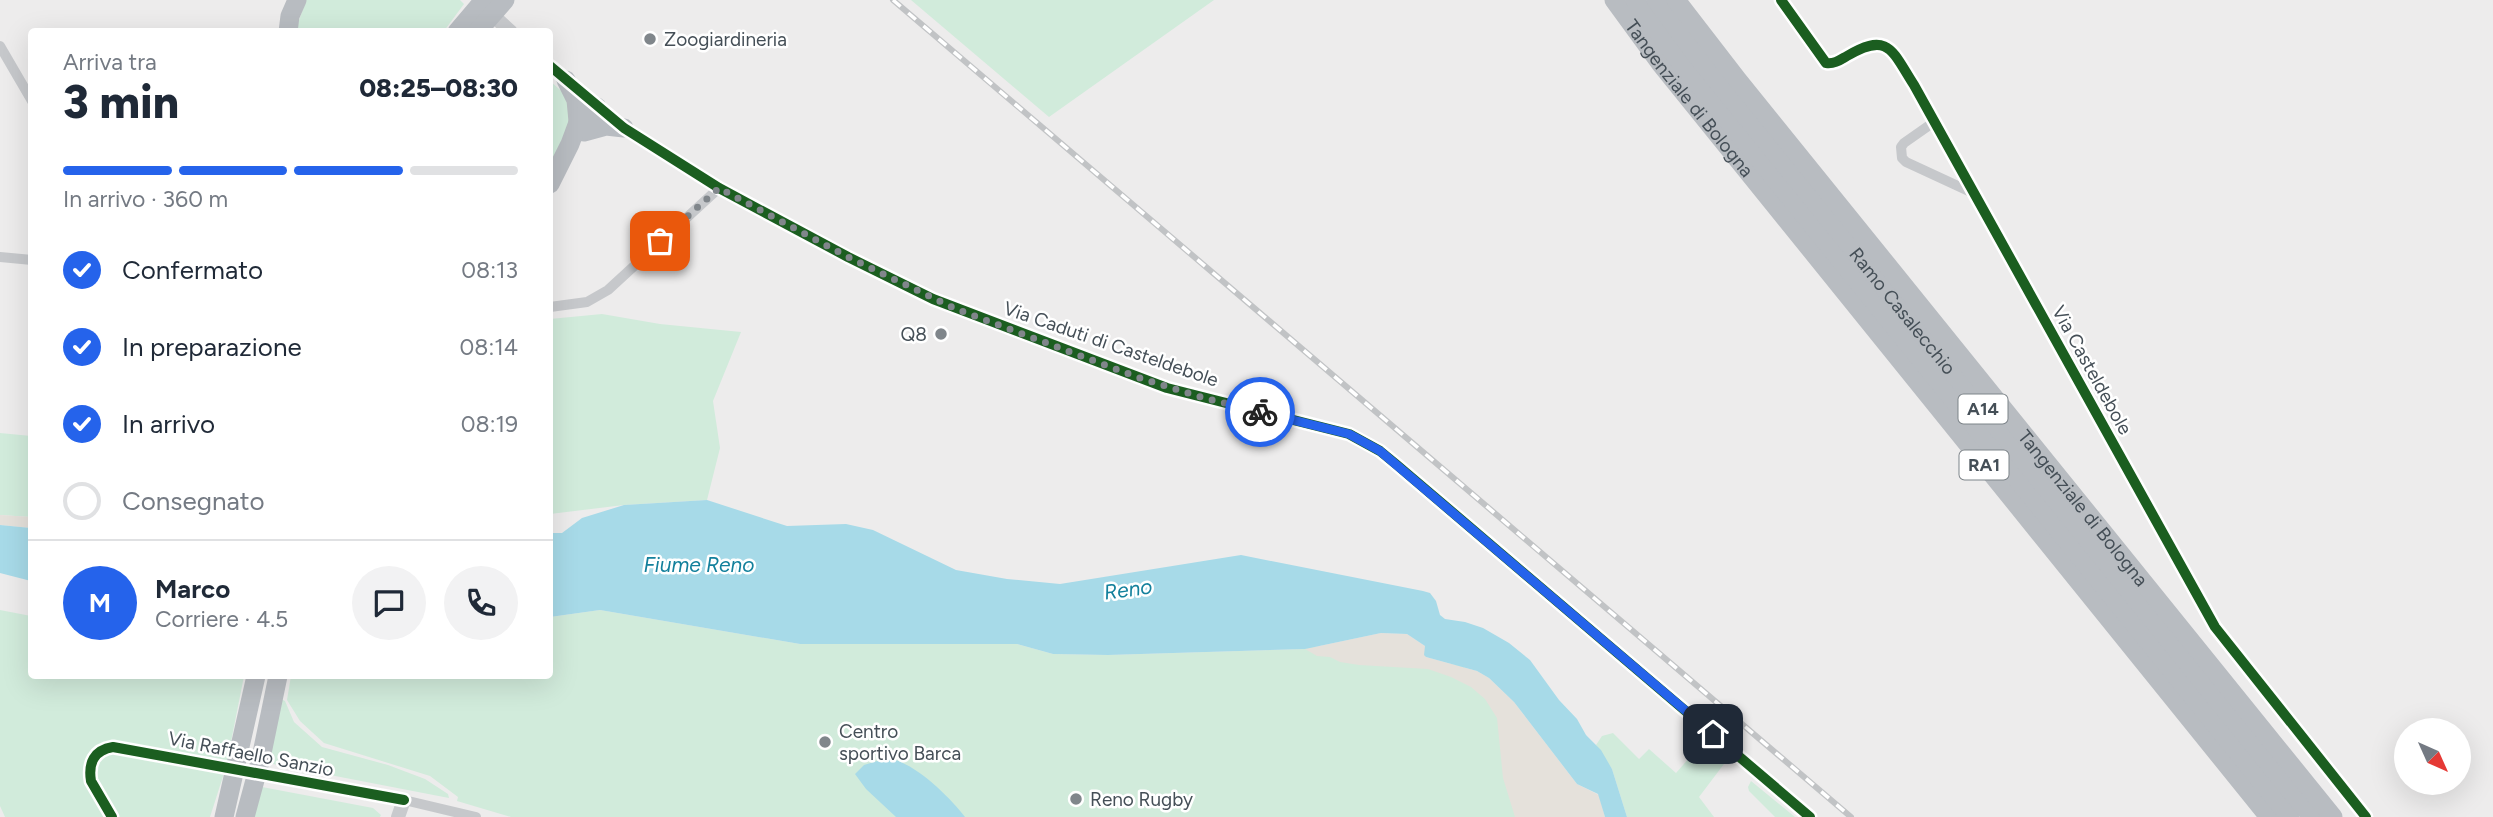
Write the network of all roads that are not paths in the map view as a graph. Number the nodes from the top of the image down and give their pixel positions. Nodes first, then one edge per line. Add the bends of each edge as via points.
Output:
1 (297, 0) edge
2 (476, 0) edge
3 (484, 0) edge
4 (505, 0) edge
5 (1656, 0) edge
6 (1676, 0) edge
7 (1686, 0) edge
8 (1781, 0) edge
9 (1621, 4) edge
10 (288, 28) edge
11 (460, 28) edge
12 (480, 28) edge
13 (507, 28) edge
14 (0, 46) edge
15 (553, 68) edge
16 (1737, 79) junction
17 (566, 80) junction
18 (28, 94) edge
19 (597, 107) junction
20 (1934, 122) junction
21 (583, 126) junction
22 (624, 128) junction
23 (553, 178) edge
24 (719, 188) junction
25 (1973, 192) junction
26 (0, 257) edge
27 (28, 260) edge
28 (553, 307) edge
29 (255, 679) edge
30 (277, 679) edge
31 (404, 800) junction
32 (112, 817) edge
33 (224, 817) edge
34 (245, 817) edge
35 (398, 817) edge
36 (476, 817) edge
37 (1810, 817) edge
38 (2269, 817) edge
39 (2290, 817) edge
40 (2312, 817) edge
41 (2333, 817) edge
42 (2366, 817) edge

1 - 10 highway
2 - 13 main road
3 - 11 highway
4 - 12 highway
5 - 40 highway, Ramo Casalecchio / A14
6 - 16 highway, Tangenziale di Bologna / RA1
7 - 16 highway
8 - 20 street, Via Casteldebole via 1826,63 1833,64 1875,43 1890,48
9 - 38 highway, Tangenziale di Bologna / RA1 via 1660,64
9 - 39 highway, Ramo Casalecchio / A14 via 1675,55
14 - 18 street
15 - 17 main road, Via Caduti di Casteldebole
16 - 41 highway, Tangenziale di Bologna / RA1
17 - 19 main road, Via Caduti di Casteldebole
17 - 21 highway
19 - 21 highway via 584,113
19 - 22 main road, Via Caduti di Casteldebole
20 - 25 street, Via Casteldebole
20 - 25 street via 1901,147 1902,158
21 - 22 highway
21 - 23 highway
22 - 24 main road, Via Caduti di Casteldebole
24 - 28 street via 597,298
24 - 37 main road, Via Caduti di Casteldebole via 933,299 1157,384 1362,440 1398,464
25 - 42 street, Via Casteldebole via 2215,627
26 - 27 street
29 - 33 highway
30 - 34 highway
31 - 32 main road, Via Raffaello Sanzio via 107,748 91,762 91,781
31 - 35 main road
31 - 36 street, Via Raffaello Sanzio

